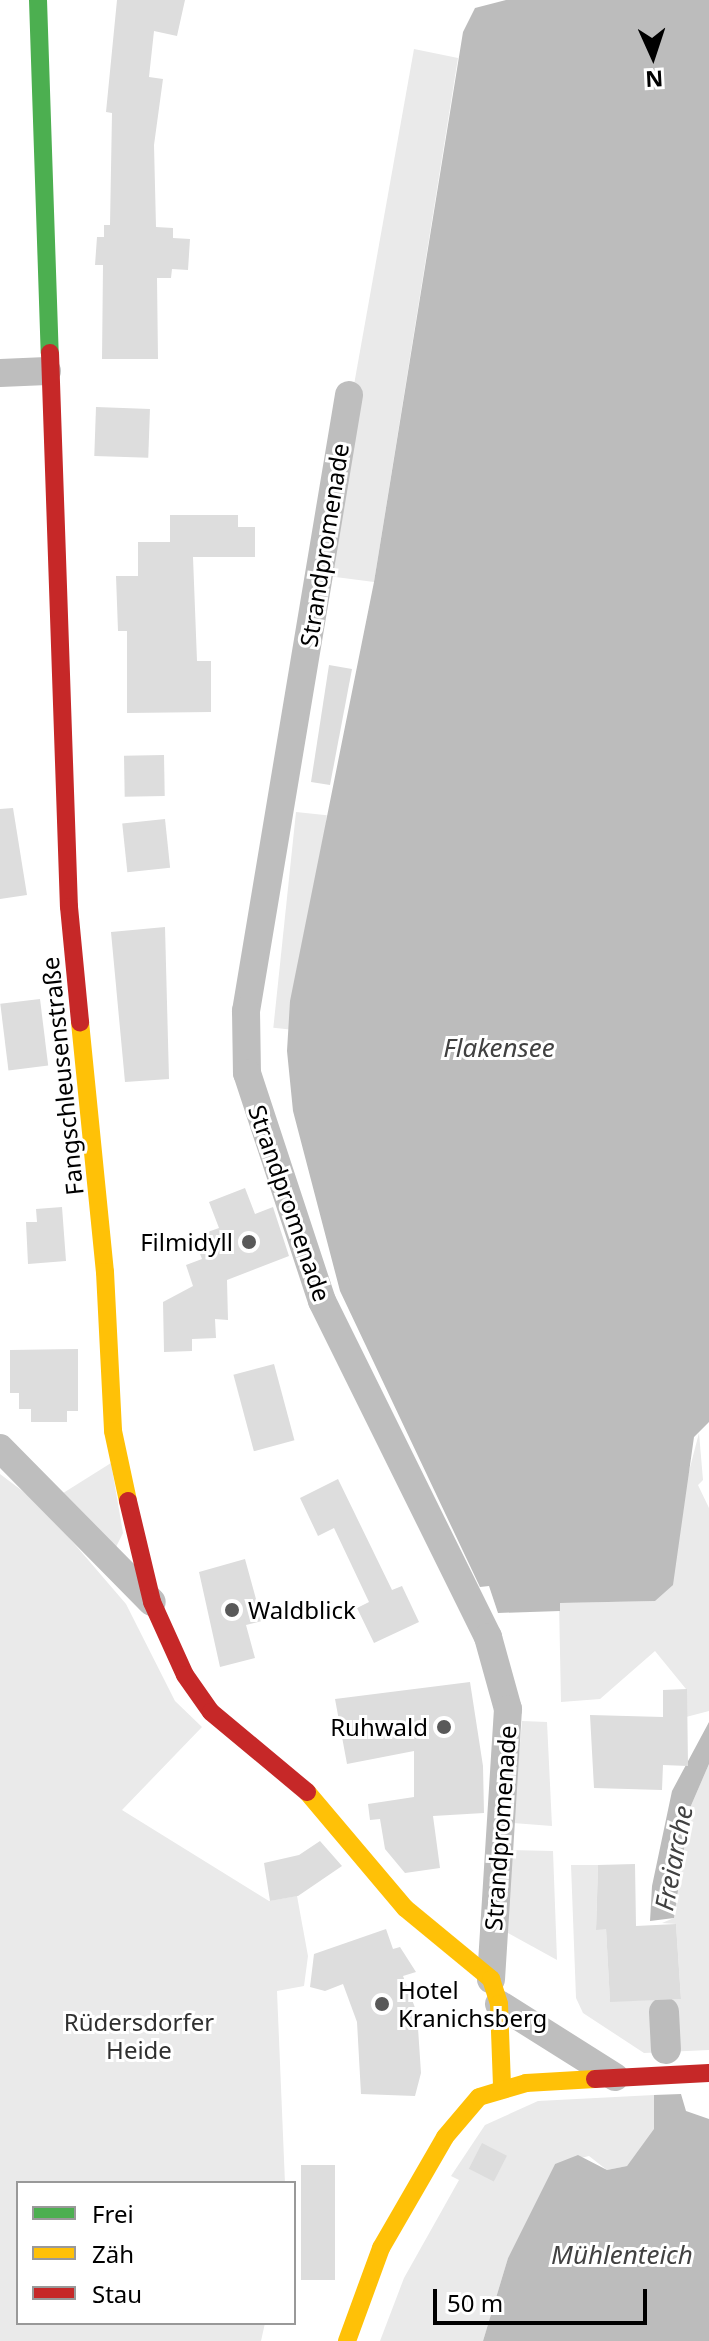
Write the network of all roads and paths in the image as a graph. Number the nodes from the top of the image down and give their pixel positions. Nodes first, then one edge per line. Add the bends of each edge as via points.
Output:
1 (38, 0) edge
2 (47, 371) junction
3 (0, 373) edge
4 (349, 395) dead end
5 (0, 1448) edge
6 (152, 1602) junction
7 (495, 1992) junction
8 (709, 2073) edge
9 (627, 2076) junction
10 (502, 2086) junction
11 (347, 2341) edge

1 - 2 street, Fangschleusenstraße
2 - 3 street
2 - 6 street, Fangschleusenstraße via 69,907 105,1272 113,1431
4 - 7 street, Strandpromenade via 246,1011 247,1073 322,1301 488,1637 508,1709
5 - 6 street
6 - 7 street, Fangschleusenstraße via 185,1675 211,1712 312,1796 405,1908
7 - 9 street
7 - 10 street
8 - 9 street
9 - 10 street
10 - 11 street via 479,2097 445,2137 381,2248

